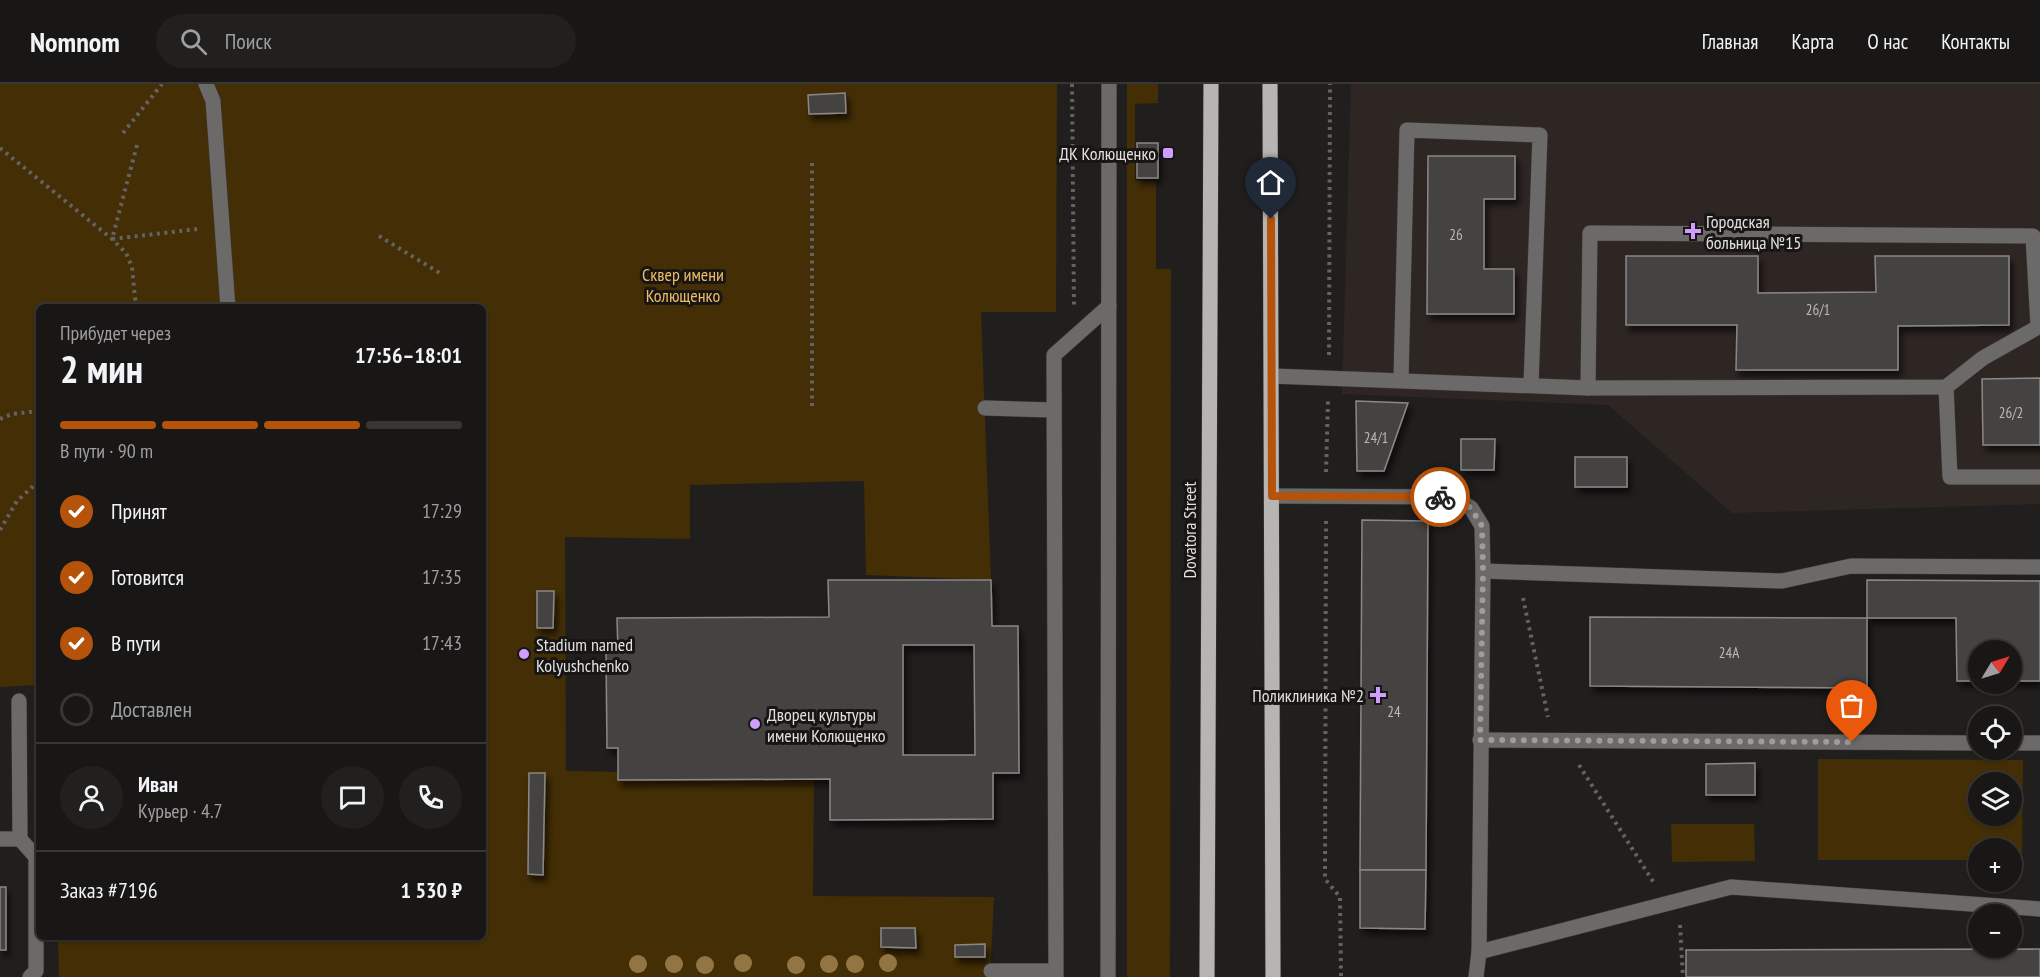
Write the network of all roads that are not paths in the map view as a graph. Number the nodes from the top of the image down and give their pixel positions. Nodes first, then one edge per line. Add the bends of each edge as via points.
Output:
1 (206, 84) edge
2 (1109, 84) edge
3 (1211, 84) edge
4 (1270, 84) edge
5 (228, 304) edge
6 (1109, 306) junction
7 (2039, 326) edge
8 (1272, 376) junction
9 (1401, 380) junction
10 (1531, 385) junction
11 (1946, 387) junction
12 (1588, 388) junction
13 (985, 408) dead end
14 (1054, 410) junction
15 (2040, 477) edge
16 (1272, 496) junction
17 (2040, 567) edge
18 (1483, 571) junction
19 (20, 701) dead end
20 (1480, 740) junction
21 (1968, 743) edge
22 (2022, 743) edge
23 (2040, 743) edge
24 (0, 839) edge
25 (20, 839) junction
26 (2040, 909) edge
27 (1479, 952) junction
28 (991, 971) dead end
29 (1056, 974) edge
30 (30, 977) edge
31 (1108, 977) edge
32 (1207, 977) edge
33 (1273, 977) edge
34 (1476, 977) edge

1 - 5 lane via 213,100
2 - 6 lane
3 - 32 main road, Dovatora Street
4 - 8 main road
6 - 14 lane via 1054,355
6 - 31 lane
7 - 11 lane via 1983,358
7 - 12 lane via 2033,236 1590,233
8 - 9 lane
8 - 16 main road
9 - 10 lane
9 - 10 lane via 1407,130 1540,135
10 - 12 lane
11 - 12 lane
11 - 15 lane via 1950,477
13 - 14 lane
14 - 29 lane
16 - 18 lane via 1454,497 1471,508 1482,526
16 - 33 main road
17 - 18 lane via 1851,566 1782,581
18 - 20 lane
19 - 25 lane
20 - 21 lane
20 - 27 lane
22 - 23 lane
24 - 25 lane
25 - 30 lane via 36,857 36,971
26 - 27 lane via 1731,887
27 - 34 lane
28 - 29 lane

